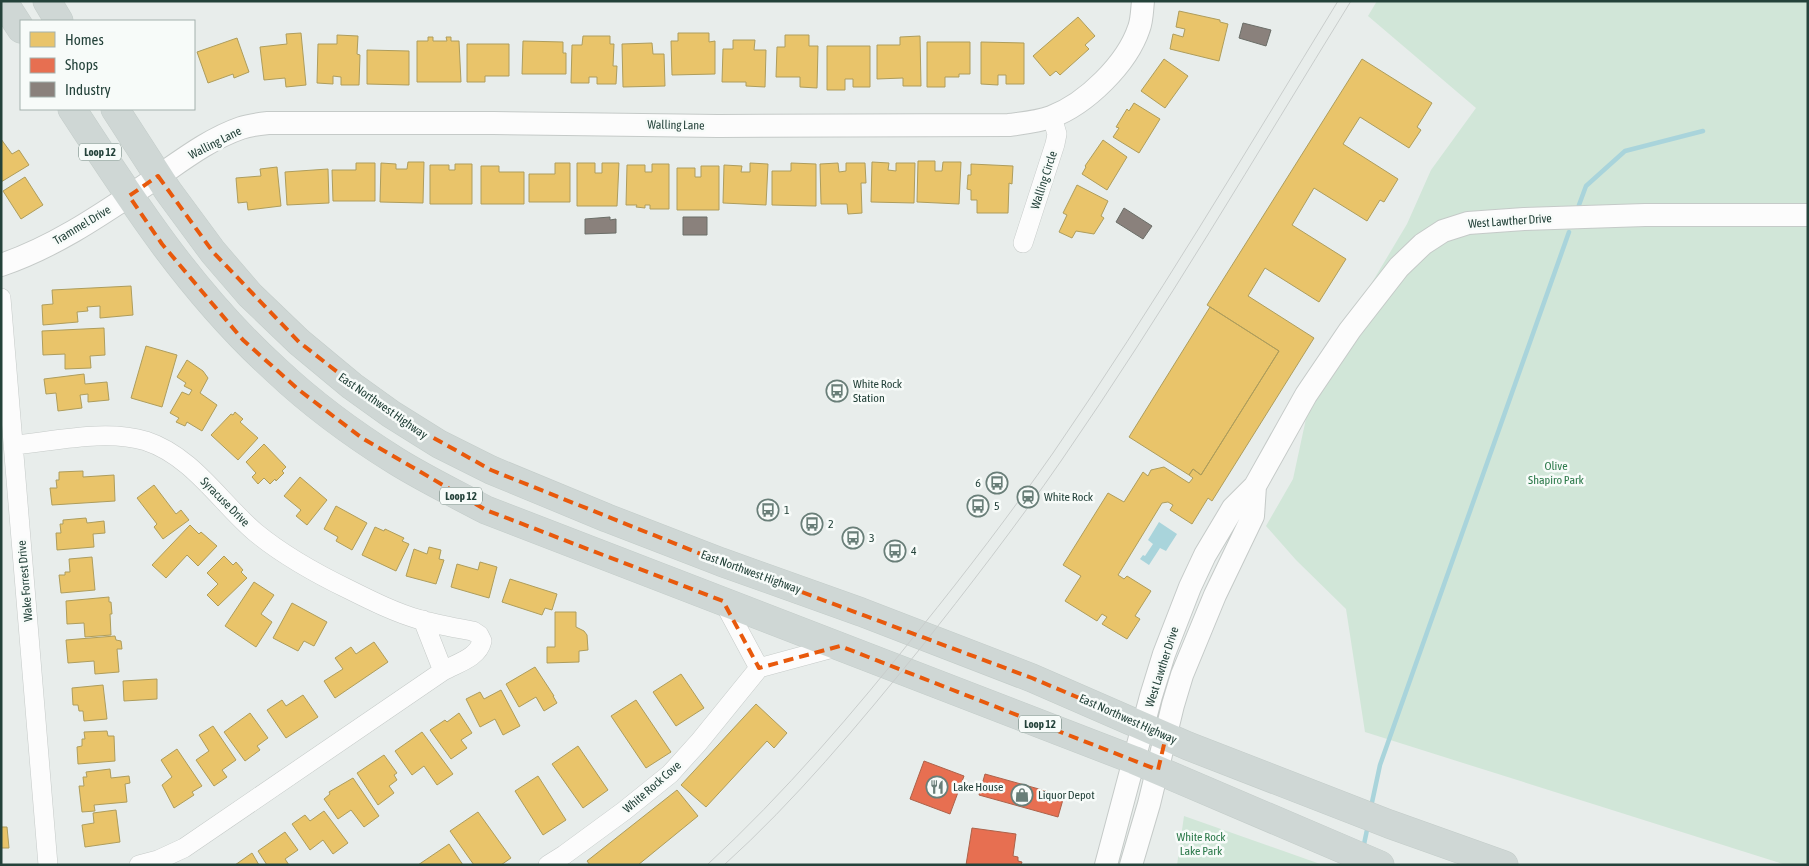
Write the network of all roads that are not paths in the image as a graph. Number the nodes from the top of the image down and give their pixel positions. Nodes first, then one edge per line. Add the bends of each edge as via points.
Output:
1 (4, 1) edge
2 (47, 1) edge
3 (1143, 1) edge
4 (59, 20) edge
5 (20, 27) edge
6 (73, 110) edge
7 (116, 110) edge
8 (1052, 117) junction
9 (158, 176) junction
10 (129, 196) junction
11 (1808, 215) edge
12 (1023, 243) dead end
13 (1, 265) edge
14 (1, 298) edge
15 (298, 390) junction
16 (440, 444) junction
17 (14, 445) junction
18 (1255, 486) junction
19 (1205, 555) junction
20 (1228, 567) junction
21 (640, 569) junction
22 (723, 601) junction
23 (423, 620) junction
24 (840, 646) junction
25 (759, 668) junction
26 (443, 671) junction
27 (1155, 731) junction
28 (1146, 765) junction
29 (48, 865) edge
30 (139, 865) edge
31 (548, 865) edge
32 (1106, 865) edge
33 (1131, 865) edge
34 (1380, 865) edge
35 (1504, 865) edge

1 - 5 main road
2 - 4 main road
3 - 8 street, Walling Lane via 1140,27 1131,47 1117,65 1087,95
6 - 10 main road, Loop 12
7 - 9 main road, East Northwest Highway / Loop 12
8 - 9 street, Walling Lane via 1009,125 268,123 242,128 216,139
8 - 12 street, Walling Circle via 1057,134 1055,144
9 - 10 street, Trammel Drive
9 - 16 main road, East Northwest Highway / Loop 12 via 213,252 299,342 390,414
10 - 13 street, Trammel Drive via 62,239
10 - 15 main road, Loop 12 via 162,244 219,313 243,340
11 - 18 street, West Lawther Drive via 1524,219 1468,222 1443,231 1423,244 1399,267 1350,330 1306,395
14 - 17 street, Wake Forrest Drive
15 - 16 main road via 355,416 404,447 423,449
15 - 21 main road, Loop 12 via 397,461 486,510
16 - 21 main road via 445,463 459,475 573,525
16 - 27 main road, East Northwest Highway / Loop 12 via 491,470 607,518 1023,674
17 - 23 street, Syracuse Drive via 100,436 146,441 185,463 280,552 360,595
17 - 29 street, Wake Forrest Drive
18 - 19 street, West Lawther Drive via 1233,508
18 - 20 street, West Lawther Drive via 1253,516
19 - 20 street
19 - 27 street, West Lawther Drive via 1164,654
20 - 27 street, West Lawther Drive
21 - 22 main road, Loop 12
22 - 24 main road, Loop 12
22 - 25 street
23 - 26 street
23 - 26 street, Syracuse Drive via 473,631 482,641 474,655
24 - 25 street
24 - 28 main road, Loop 12
25 - 31 street, White Rock Cove via 670,774
26 - 30 street, Syracuse Drive via 184,848
27 - 28 street, West Lawther Drive
27 - 35 main road, East Northwest Highway via 1389,824
28 - 32 street, West Lawther Drive
28 - 33 street, West Lawther Drive
28 - 34 main road, Loop 12

